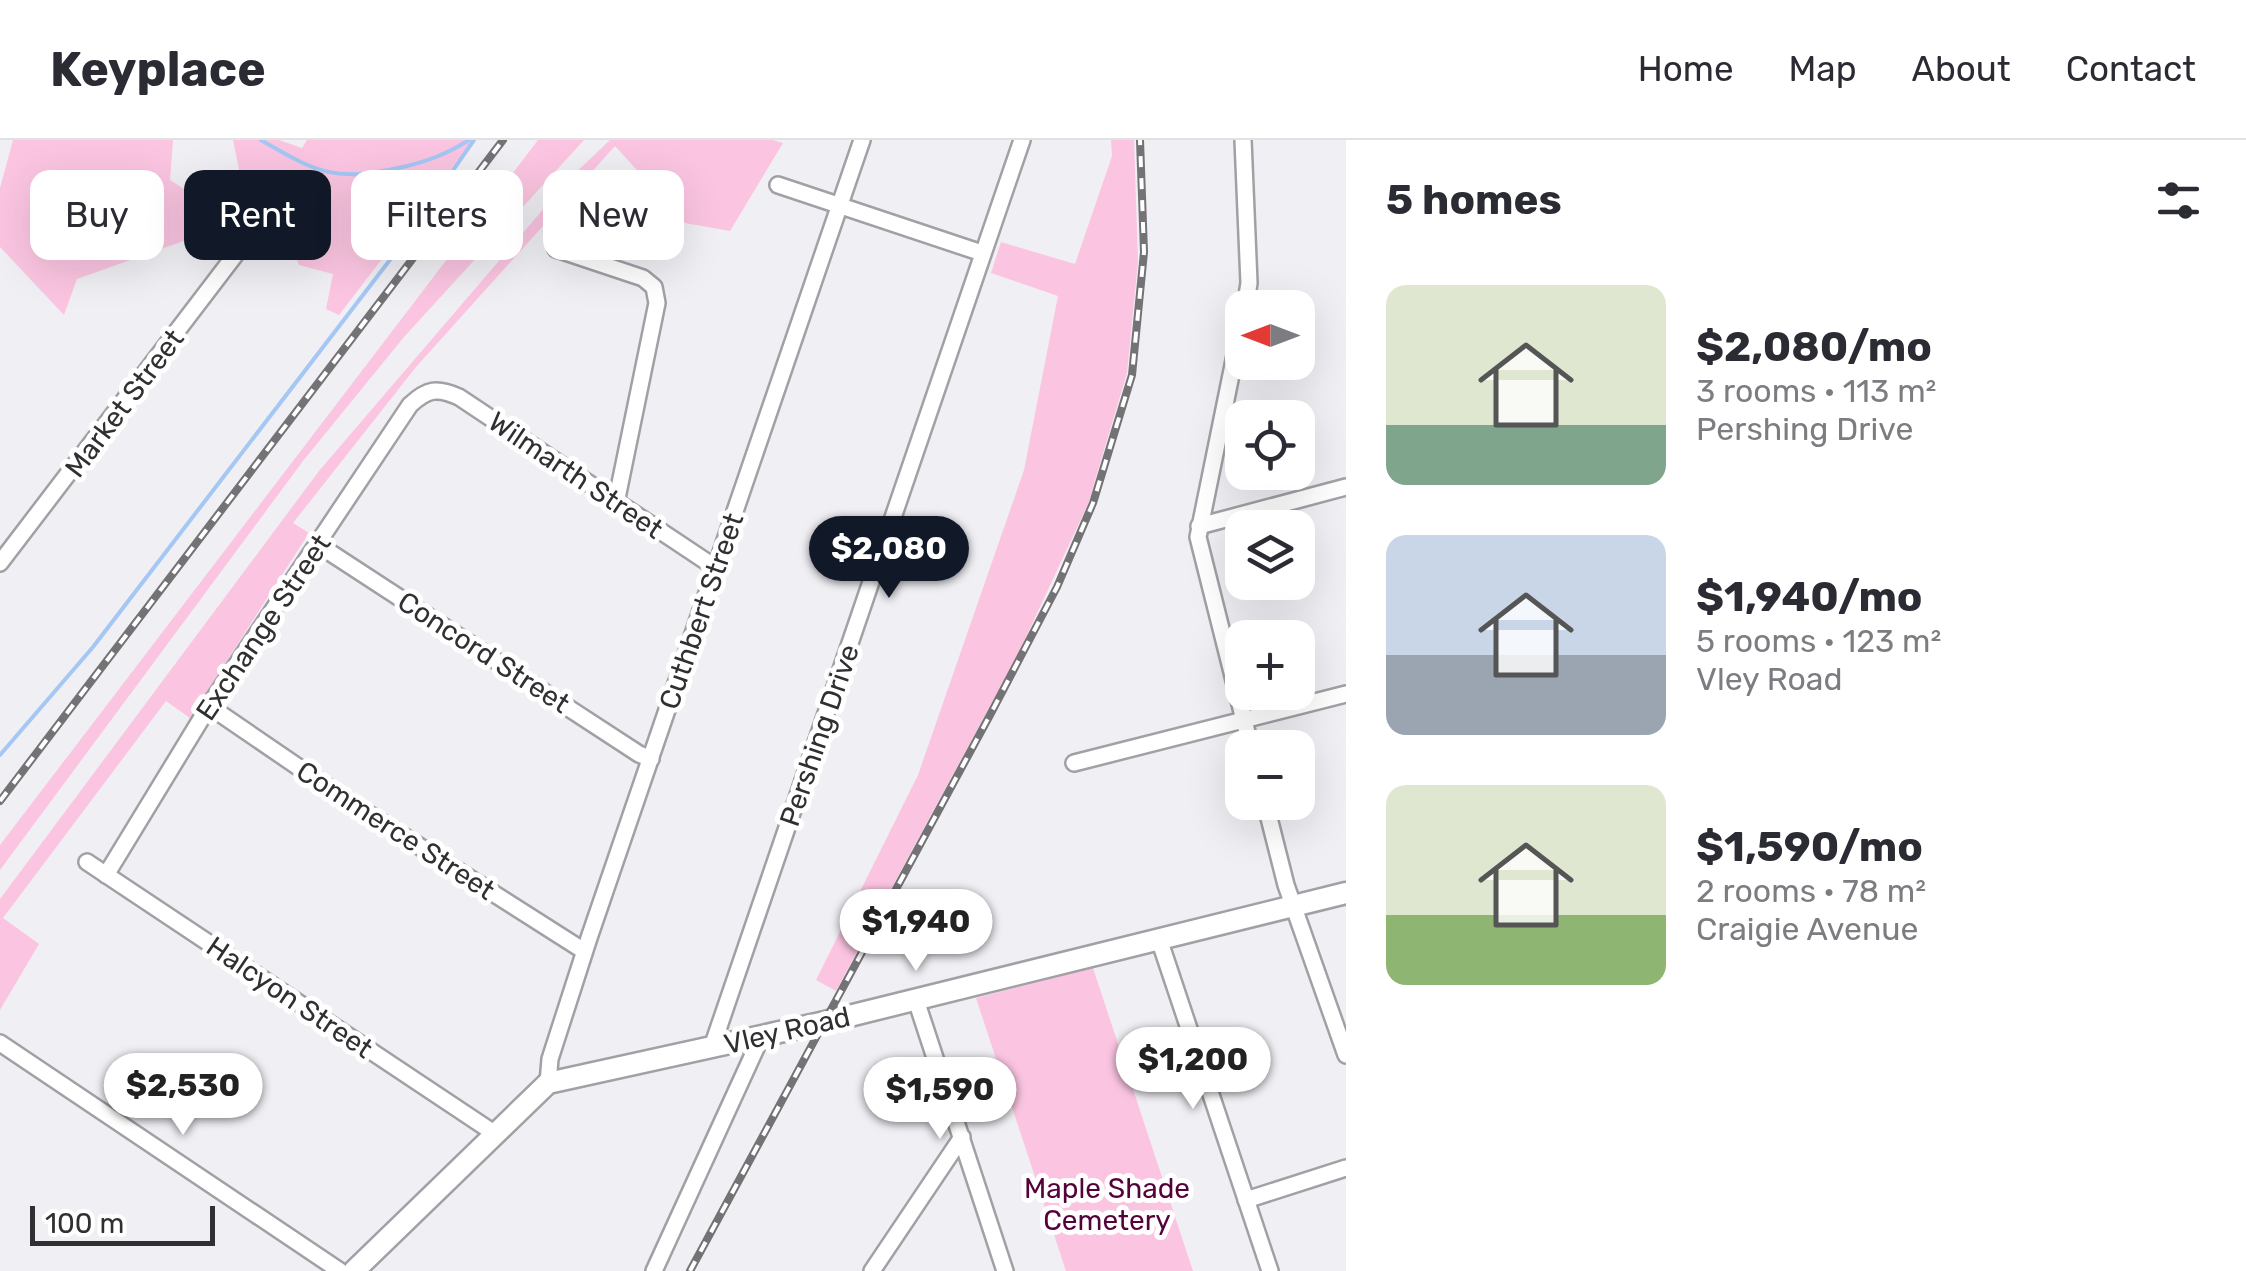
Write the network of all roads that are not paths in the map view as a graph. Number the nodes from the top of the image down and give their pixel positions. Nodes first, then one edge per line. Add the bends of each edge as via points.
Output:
1 (862, 140) edge
2 (1022, 140) edge
3 (1243, 140) edge
4 (778, 185) dead end
5 (840, 205) junction
6 (982, 253) junction
7 (232, 260) edge
8 (589, 260) edge
9 (1248, 290) edge
10 (1230, 380) edge
11 (432, 389) joint
12 (1346, 488) edge
13 (616, 503) junction
14 (1199, 526) junction
15 (318, 544) junction
16 (0, 562) edge
17 (716, 568) junction
18 (1346, 694) edge
19 (209, 706) junction
20 (1244, 720) junction
21 (1246, 730) edge
22 (651, 758) junction
23 (1074, 763) dead end
24 (1270, 820) edge
25 (86, 862) dead end
26 (106, 875) junction
27 (1346, 893) edge
28 (1294, 906) junction
29 (1160, 939) junction
30 (584, 952) junction
31 (916, 1000) junction
32 (762, 1036) junction
33 (0, 1043) edge
34 (712, 1047) junction
35 (1346, 1055) edge
36 (548, 1083) junction
37 (494, 1133) junction
38 (962, 1137) junction
39 (1346, 1168) edge
40 (1246, 1200) junction
41 (1001, 1268) edge
42 (340, 1271) edge
43 (354, 1271) edge
44 (654, 1271) edge
45 (872, 1271) edge
46 (1270, 1271) edge

1 - 5 street, Cuthbert Street
2 - 6 street, Pershing Drive
3 - 9 street
4 - 5 street
5 - 6 street
5 - 17 street, Cuthbert Street
6 - 34 street, Pershing Drive
7 - 16 street, Market Street
8 - 13 street via 643,278 657,303
10 - 14 street
11 - 13 street, Wilmarth Street via 459,397
11 - 15 street, Exchange Street via 410,405
12 - 14 street
13 - 17 street, Wilmarth Street
14 - 20 street
15 - 19 street, Exchange Street
15 - 22 street, Concord Street
17 - 22 street, Cuthbert Street
18 - 20 street
19 - 26 street, Exchange Street
19 - 30 street, Commerce Street
20 - 21 street
20 - 23 street
22 - 30 street, Cuthbert Street
24 - 28 street
25 - 26 street, Halcyon Street
26 - 37 street, Halcyon Street
27 - 28 street, Vley Road
28 - 29 street, Vley Road
28 - 35 street
29 - 31 street, Vley Road
29 - 40 street
30 - 36 street, Cuthbert Street
31 - 32 street, Vley Road
31 - 38 street
32 - 34 street, Vley Road
32 - 44 street
33 - 42 street
34 - 36 street, Vley Road
36 - 37 street
37 - 43 street
38 - 41 street
38 - 45 street
39 - 40 street
40 - 46 street

